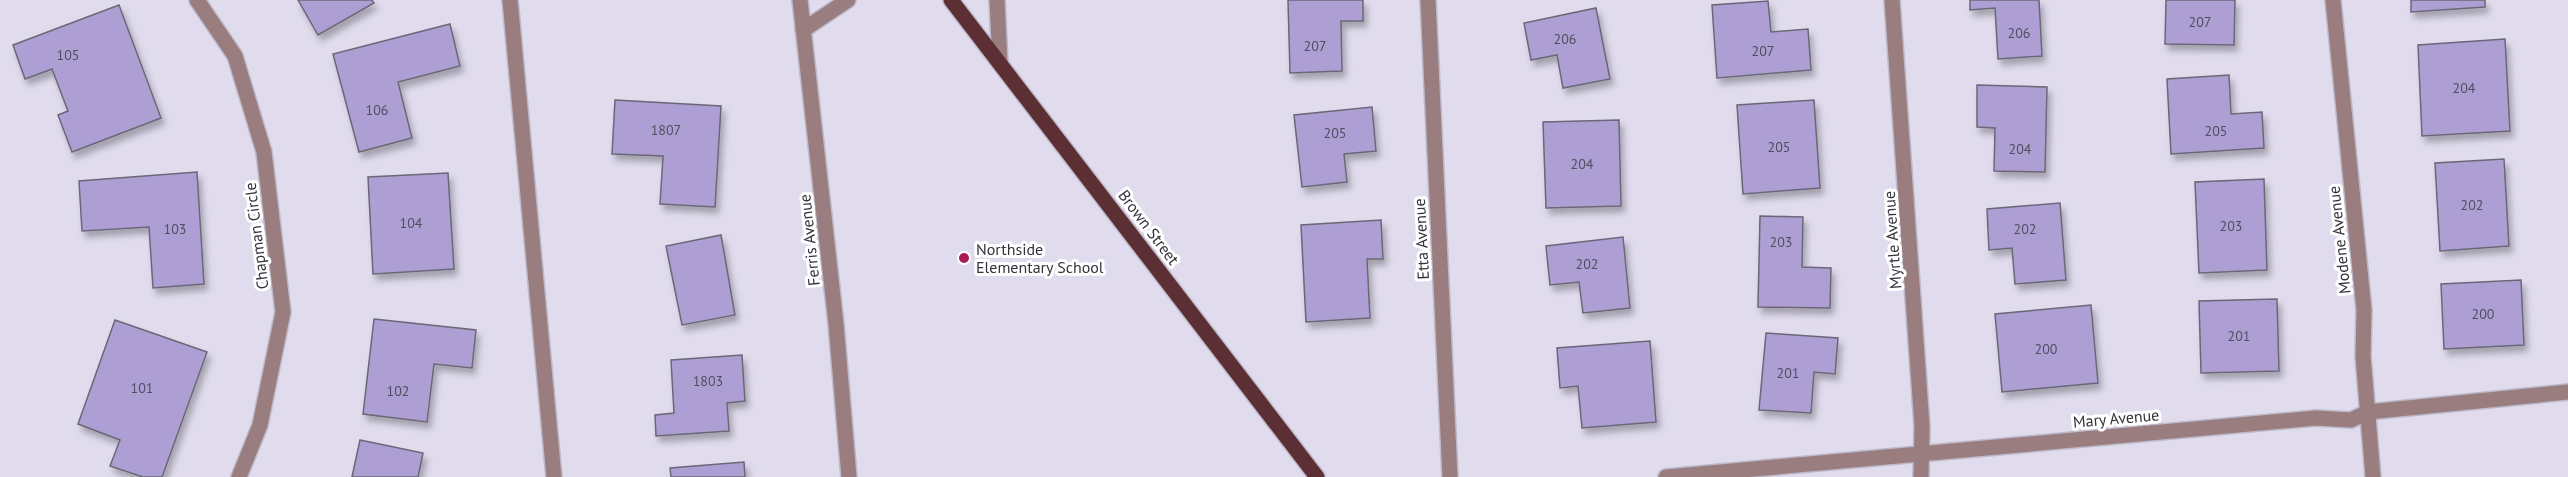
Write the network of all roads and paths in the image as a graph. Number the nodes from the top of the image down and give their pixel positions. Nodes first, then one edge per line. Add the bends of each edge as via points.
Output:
1 (197, 0) edge
2 (510, 0) edge
3 (800, 0) edge
4 (848, 0) edge
5 (951, 0) edge
6 (997, 0) edge
7 (1428, 0) edge
8 (1892, 0) edge
9 (2332, 0) edge
10 (803, 30) junction
11 (1000, 63) junction
12 (2568, 392) edge
13 (2368, 412) junction
14 (1920, 454) junction
15 (239, 477) edge
16 (554, 477) edge
17 (849, 477) edge
18 (1317, 477) edge
19 (1450, 477) edge
20 (1666, 477) edge
21 (1921, 477) edge
22 (2373, 477) edge

1 - 15 street, Chapman Circle via 235,56 264,152 283,312 260,425
2 - 16 street
3 - 10 street, Ferris Avenue
4 - 10 street
5 - 11 main road, Brown Street
6 - 11 street
7 - 19 street, Etta Avenue
8 - 14 street, Myrtle Avenue via 1922,426
9 - 13 street, Modene Avenue via 2364,310 2362,356
10 - 17 street, Ferris Avenue
11 - 18 main road, Brown Street
12 - 13 street, Mary Avenue
13 - 14 street, Mary Avenue via 2351,420 2316,418
13 - 22 street, Modene Avenue
14 - 20 street, Mary Avenue
14 - 21 street, Myrtle Avenue

